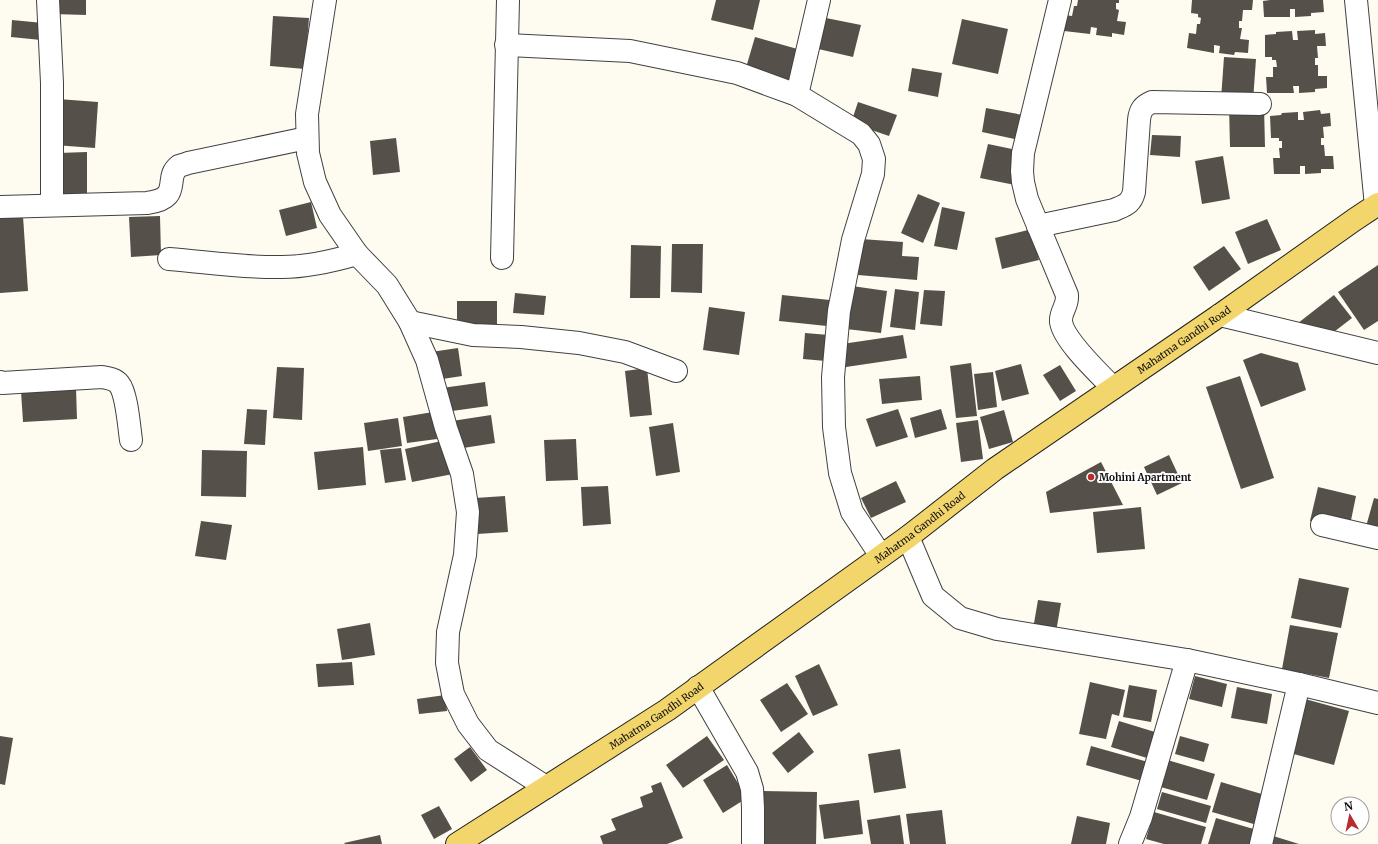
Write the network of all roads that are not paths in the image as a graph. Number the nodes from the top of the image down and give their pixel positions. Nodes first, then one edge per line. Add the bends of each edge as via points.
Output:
1 (48, 0) edge
2 (325, 0) edge
3 (508, 0) edge
4 (819, 0) edge
5 (1060, 0) edge
6 (1356, 0) edge
7 (506, 45) junction
8 (797, 95) junction
9 (1260, 104) dead end
10 (307, 138) junction
11 (52, 205) junction
12 (1377, 205) edge
13 (0, 206) edge
14 (1038, 226) junction
15 (357, 254) junction
16 (502, 258) dead end
17 (169, 259) dead end
18 (1220, 315) junction
19 (410, 322) junction
20 (1378, 353) edge
21 (676, 372) dead end
22 (0, 382) edge
23 (1113, 388) junction
24 (131, 440) dead end
25 (1322, 525) dead end
26 (908, 537) junction
27 (1378, 538) edge
28 (882, 556) junction
29 (1187, 660) junction
30 (1299, 684) junction
31 (698, 687) junction
32 (1378, 703) edge
33 (546, 787) junction
34 (457, 844) edge
35 (753, 844) edge
36 (1130, 844) edge
37 (1261, 844) edge

1 - 11 street via 52,83
2 - 10 street via 306,114
3 - 7 street
4 - 8 street
5 - 14 street via 1023,153 1023,182
6 - 12 street
7 - 8 street via 630,51 737,73
7 - 16 street
8 - 28 street via 860,134 869,144 874,159 873,174 853,240 839,311 833,377 834,427 840,473 852,512
9 - 14 street via 1152,102 1145,105 1140,111 1132,199 1114,210
10 - 11 street via 188,163 179,167 173,175 170,191 156,202
10 - 15 street via 315,182 330,215
11 - 13 street
12 - 18 main road, Mahatma Gandhi Road
14 - 23 street via 1067,295 1068,301 1061,314 1063,329 1070,341
15 - 17 street via 323,263 283,267 240,266
15 - 19 street via 387,285
18 - 20 street
18 - 23 main road, Mahatma Gandhi Road
19 - 21 street via 473,335 579,343 626,352
19 - 33 street via 426,360 462,474 468,512 466,555 448,632 447,663 453,694 468,724 488,750
22 - 24 street via 102,377 113,379 120,384 124,397
23 - 26 main road, Mahatma Gandhi Road via 995,469
25 - 27 street
26 - 28 main road, Mahatma Gandhi Road
26 - 29 street via 933,596 960,618 997,629
28 - 31 main road, Mahatma Gandhi Road
29 - 30 street
29 - 36 street via 1141,817
30 - 32 street
30 - 37 street
31 - 33 main road, Mahatma Gandhi Road via 667,710
31 - 35 street via 747,772 752,795
33 - 34 main road, Mahatma Gandhi Road

